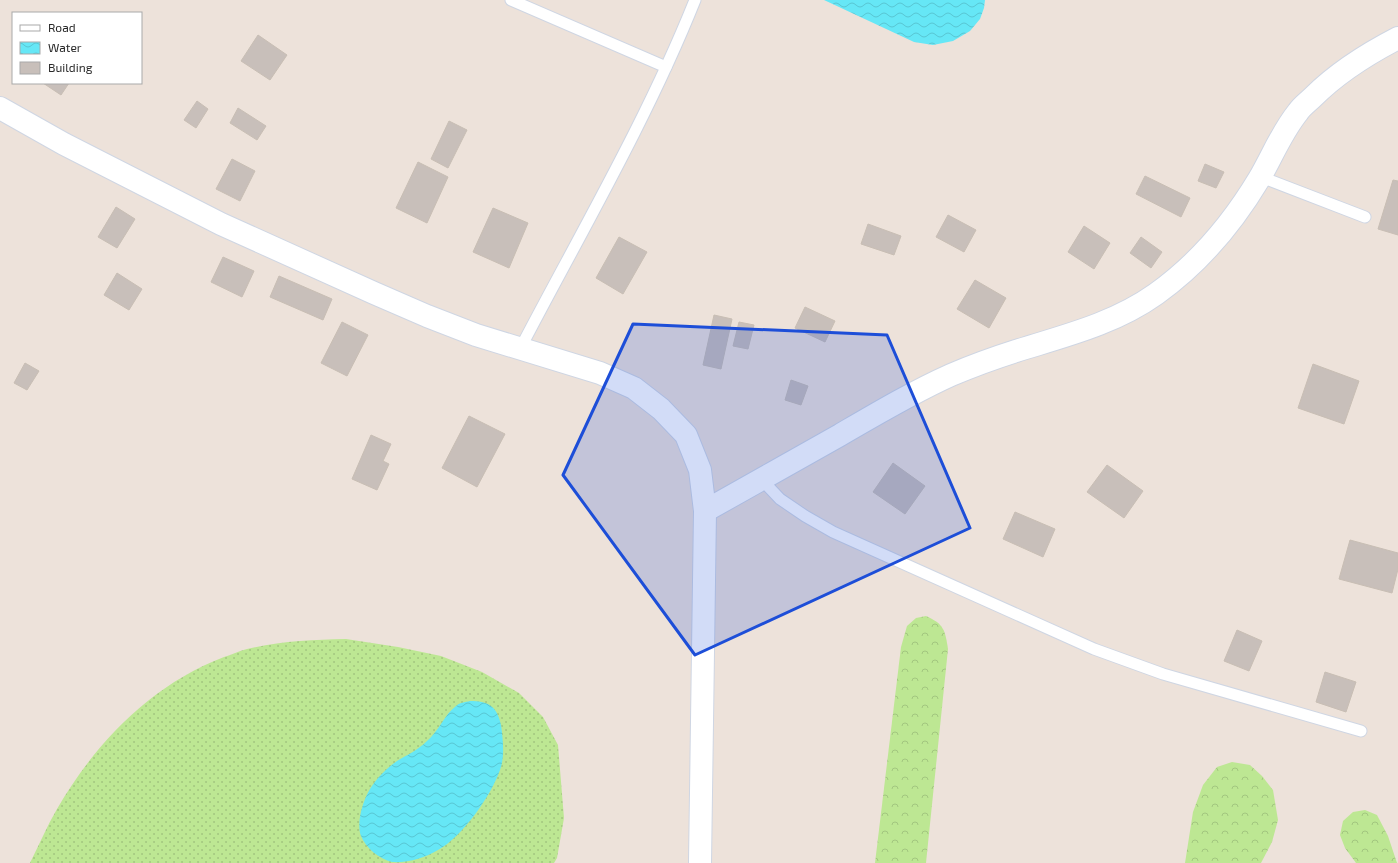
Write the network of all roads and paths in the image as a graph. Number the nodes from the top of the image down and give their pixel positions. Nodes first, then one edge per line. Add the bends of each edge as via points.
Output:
1 (511, 0) edge
2 (695, 0) edge
3 (1398, 38) edge
4 (666, 67) junction
5 (0, 108) edge
6 (1261, 177) junction
7 (1365, 217) dead end
8 (520, 349) junction
9 (762, 480) junction
10 (704, 511) junction
11 (1360, 731) dead end
12 (700, 863) edge

1 - 4 lane
2 - 4 lane
3 - 6 street via 1365,56 1328,83 1298,111 1278,142
4 - 8 lane
5 - 8 street via 64,144 221,224 427,316
6 - 7 lane
6 - 9 street via 1240,210 1187,268 1155,294 1123,314 951,376 899,401
8 - 10 street via 600,373 634,388 661,409 686,435 700,470
9 - 10 street
9 - 11 lane via 780,499 833,532 1094,649 1162,674
10 - 12 street

